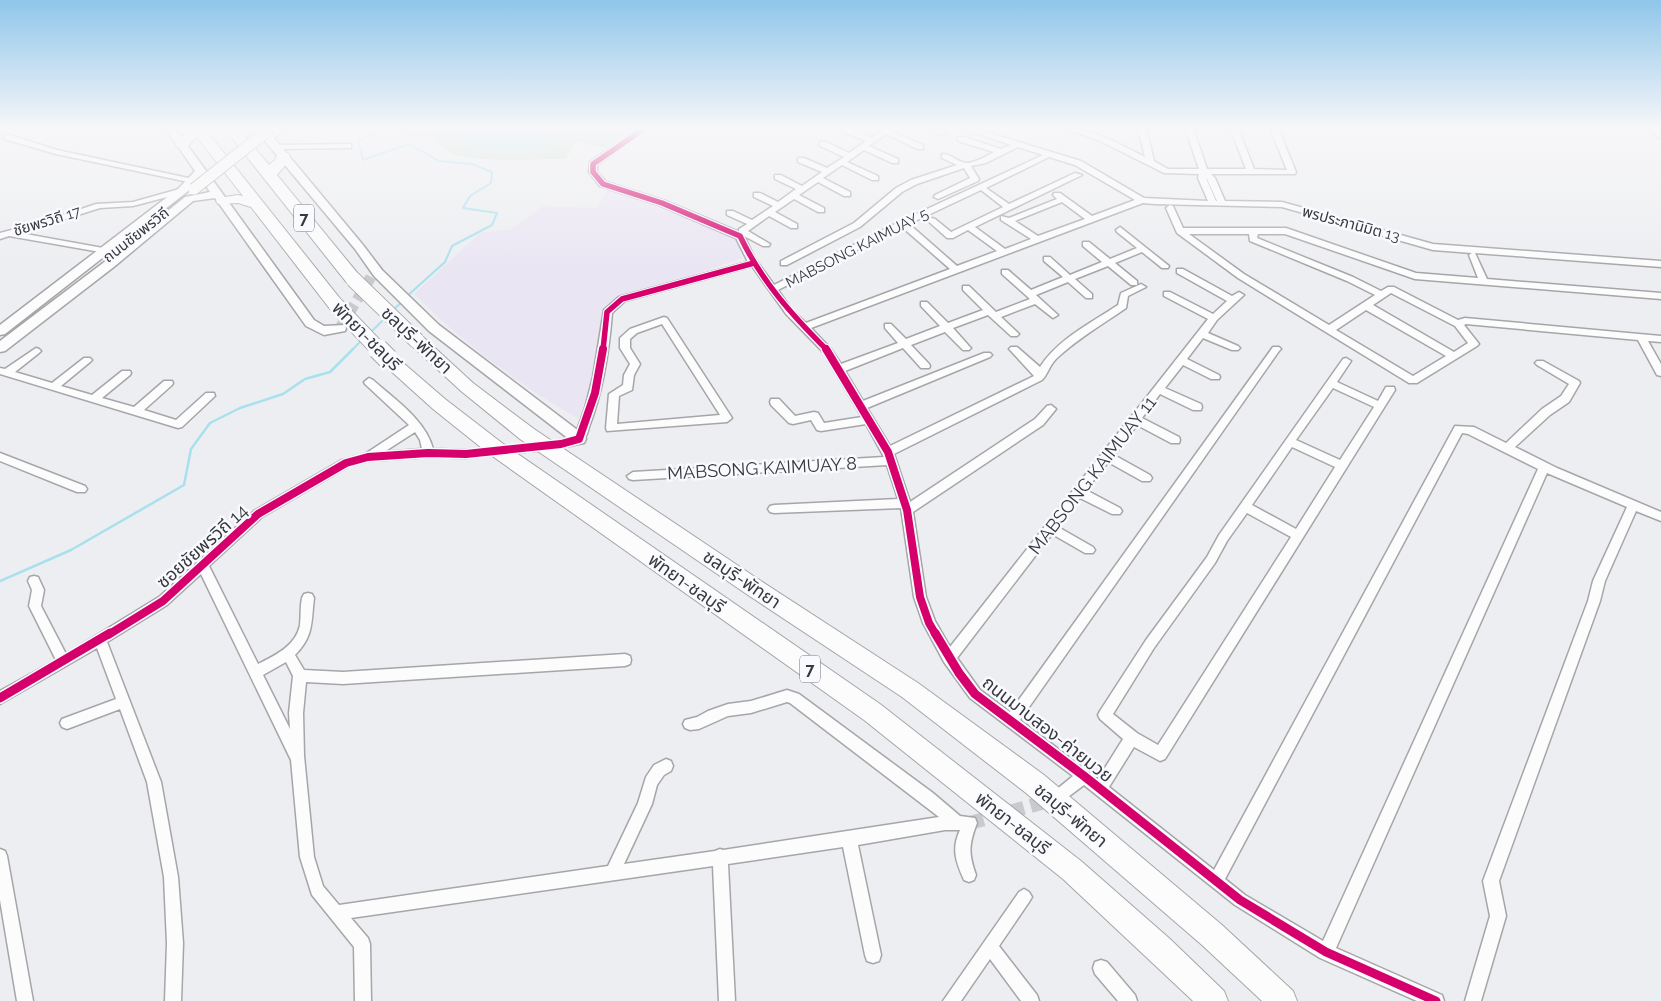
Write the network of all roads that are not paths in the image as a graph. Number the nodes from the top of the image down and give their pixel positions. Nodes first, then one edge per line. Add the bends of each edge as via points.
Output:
1 (136, 175) edge
2 (199, 175) edge
3 (204, 175) edge
4 (210, 175) edge
5 (233, 175) edge
6 (298, 175) edge
7 (595, 175) edge
8 (822, 175) edge
9 (868, 175) edge
10 (935, 175) edge
11 (972, 175) edge
12 (1007, 175) edge
13 (1078, 175) dead end
14 (1097, 175) edge
15 (1203, 175) edge
16 (1208, 175) edge
17 (269, 176) edge
18 (778, 178) dead end
19 (817, 178) junction
20 (875, 178) dead end
21 (1048, 188) junction
22 (802, 189) junction
23 (190, 190) junction
24 (986, 190) dead end
25 (847, 194) dead end
26 (757, 195) dead end
27 (793, 195) junction
28 (938, 197) dead end
29 (220, 198) junction
30 (1063, 199) junction
31 (1142, 200) junction
32 (1213, 203) junction
33 (256, 204) junction
34 (1222, 204) junction
35 (778, 205) junction
36 (1008, 207) junction
37 (1170, 208) dead end
38 (821, 210) dead end
39 (768, 212) junction
40 (997, 212) junction
41 (730, 213) dead end
42 (1091, 219) junction
43 (932, 221) dead end
44 (1009, 221) junction
45 (752, 224) junction
46 (794, 226) dead end
47 (906, 226) dead end
48 (969, 227) junction
49 (1120, 230) dead end
50 (1254, 231) junction
51 (1180, 232) junction
52 (3, 234) edge
53 (1037, 240) junction
54 (766, 244) dead end
55 (1086, 244) dead end
56 (1143, 249) junction
57 (103, 251) junction
58 (1004, 252) junction
59 (1472, 256) dead end
60 (1047, 259) dead end
61 (754, 263) junction
62 (784, 263) dead end
63 (1109, 263) junction
64 (1661, 264) edge
65 (1165, 266) dead end
66 (956, 270) junction
67 (1180, 271) dead end
68 (1005, 272) dead end
69 (1069, 278) junction
70 (1484, 282) junction
71 (966, 288) dead end
72 (774, 289) junction
73 (1167, 294) dead end
74 (1381, 295) junction
75 (1089, 296) dead end
76 (1661, 296) edge
77 (1033, 297) junction
78 (924, 304) dead end
79 (1365, 305) junction
80 (992, 313) junction
81 (1053, 315) dead end
82 (1214, 318) junction
83 (1458, 324) junction
84 (888, 326) dead end
85 (804, 327) junction
86 (946, 327) junction
87 (340, 328) dead end
88 (1329, 330) junction
89 (0, 331) edge
90 (1014, 334) dead end
91 (1202, 334) junction
92 (1641, 337) junction
93 (1661, 339) edge
94 (0, 341) edge
95 (624, 344) junction
96 (904, 344) junction
97 (0, 348) edge
98 (966, 348) dead end
99 (1235, 348) dead end
100 (604, 349) junction
101 (1014, 349) dead end
102 (1276, 349) dead end
103 (36, 351) dead end
104 (987, 355) dead end
105 (1453, 356) junction
106 (87, 360) dead end
107 (1181, 360) junction
108 (1346, 361) dead end
109 (1540, 363) dead end
110 (925, 366) dead end
111 (839, 369) junction
112 (4, 372) edge
113 (126, 373) dead end
114 (1661, 373) edge
115 (1042, 375) junction
116 (1215, 377) dead end
117 (369, 382) dead end
118 (168, 383) dead end
119 (1331, 383) junction
120 (53, 387) junction
121 (1159, 388) junction
122 (1390, 390) dead end
123 (210, 396) dead end
124 (94, 399) junction
125 (775, 402) dead end
126 (861, 406) junction
127 (1380, 406) junction
128 (1197, 407) dead end
129 (1051, 409) dead end
130 (136, 411) junction
131 (869, 420) junction
132 (1135, 420) junction
133 (416, 426) junction
134 (579, 439) junction
135 (1175, 440) dead end
136 (1290, 442) junction
137 (561, 444) tunnel mouth
138 (1507, 448) junction
139 (428, 453) junction
140 (466, 454) tunnel mouth
141 (1107, 456) junction
142 (0, 457) edge
143 (368, 457) junction
144 (890, 457) junction
145 (1343, 466) junction
146 (1545, 466) junction
147 (633, 476) dead end
148 (1146, 478) dead end
149 (81, 489) dead end
150 (1079, 492) junction
151 (906, 506) junction
152 (1633, 506) junction
153 (1245, 507) junction
154 (774, 509) dead end
155 (1116, 512) dead end
156 (1661, 517) edge
157 (1051, 528) junction
158 (1300, 536) junction
159 (1089, 550) dead end
160 (203, 566) junction
161 (34, 581) dead end
162 (308, 598) dead end
163 (100, 640) junction
164 (288, 654) junction
165 (949, 658) junction
166 (625, 660) dead end
167 (64, 662) junction
168 (256, 672) junction
169 (300, 676) junction
170 (0, 698) edge
171 (124, 702) junction
172 (1011, 720) junction
173 (67, 723) dead end
174 (690, 724) dead end
175 (1132, 738) junction
176 (298, 759) junction
177 (666, 766) dead end
178 (1084, 776) junction
179 (1100, 789) junction
180 (1056, 799) tunnel mouth
181 (964, 823) junction
182 (849, 839) junction
183 (0, 856) edge
184 (720, 856) junction
185 (613, 872) junction
186 (969, 875) dead end
187 (1216, 880) junction
188 (1024, 896) dead end
189 (335, 913) junction
190 (990, 947) junction
191 (1326, 952) junction
192 (873, 955) dead end
193 (1101, 968) dead end
194 (25, 1001) edge
195 (172, 1001) edge
196 (363, 1001) edge
197 (727, 1001) edge
198 (951, 1001) edge
199 (1031, 1001) edge
200 (1129, 1001) edge
201 (1214, 1001) edge
202 (1284, 1001) edge
203 (1436, 1001) edge
204 (1473, 1001) edge

1 - 23 street
2 - 23 street, ถนนชัยพรวิถี
3 - 29 street
4 - 23 street, ถนนชัยพรวิถี, bridge
5 - 33 highway, พัทยา-ชลบุรี / 7
6 - 134 street via 359,247 378,277 471,358
7 - 61 street, ถนนมาบสอง-ค่ายมวย via 604,184 662,203 740,236
8 - 19 street
9 - 20 street
10 - 62 street via 899,190 857,224
11 - 28 street via 975,179
12 - 72 street, MABSONG KAIMUAY 5
13 - 21 street
14 - 31 street, พรประภานิมิต 13
15 - 32 street
16 - 34 street
17 - 202 highway, ชลบุรี-พัทยา / 7, bridge via 353,279 467,387 527,434 910,690 1036,784
18 - 22 street
19 - 22 street
19 - 25 street
21 - 30 street
21 - 36 street
22 - 27 street
23 - 29 street, ถนนชัยพรวิถี via 199,196
23 - 52 street, ชัยพรวิถี 17 via 133,204 99,206
23 - 57 street, ถนนชัยพรวิถี
23 - 94 street, ถนนชัยพรวิถี
23 - 97 street, ถนนชัยพรวิถี via 111,263
24 - 36 street
26 - 35 street
27 - 35 street
27 - 38 street
29 - 33 highway
29 - 87 street via 310,323 319,330 330,332
30 - 42 street
30 - 44 street
31 - 32 street, พรประภานิมิต 13
31 - 42 street
32 - 34 street, พรประภานิมิต 13
33 - 201 highway, พัทยา-ชลบุรี / 7, bridge via 336,306 388,359 439,404 495,448 872,712 1072,870
34 - 64 street, พรประภานิมิต 13 via 1282,205 1433,247
35 - 39 street
36 - 40 street
37 - 51 street
39 - 45 street
39 - 46 street
40 - 44 street
40 - 48 street
41 - 45 street
42 - 53 street
43 - 48 street via 950,236
44 - 53 street
45 - 54 street via 742,231
47 - 66 street
48 - 58 street
49 - 56 street
50 - 51 street
50 - 70 street via 1286,231 1414,276
50 - 74 street via 1252,239
51 - 88 street via 1241,276
52 - 57 street
53 - 58 street
55 - 63 street
56 - 63 street
56 - 65 street
57 - 89 street, ถนนชัยพรวิถี
58 - 66 street
59 - 70 street
60 - 69 street
61 - 72 street, ถนนมาบสอง-ค่ายมวย
61 - 100 street via 622,299 607,312
63 - 69 street
63 - 115 street via 1138,285 1124,295 1123,306 1065,345 1050,359
66 - 85 street
67 - 82 street, MABSONG KAIMUAY 11 via 1236,298
68 - 77 street
69 - 75 street
69 - 77 street
70 - 76 street
71 - 80 street
72 - 85 street, ถนนมาบสอง-ค่ายมวย
73 - 82 street
74 - 79 street
74 - 83 street via 1391,289
77 - 80 street
77 - 81 street
78 - 86 street
79 - 88 street
79 - 105 street
80 - 86 street
80 - 90 street
82 - 91 street, MABSONG KAIMUAY 11
83 - 92 street via 1465,321
83 - 105 street via 1474,344
84 - 96 street
85 - 111 street, ถนนมาบสอง-ค่ายมวย via 828,351
86 - 96 street
86 - 98 street
88 - 105 street via 1414,381
91 - 99 street
91 - 107 street, MABSONG KAIMUAY 11
92 - 93 street
92 - 114 street
95 - 95 street via 635,364 629,375 628,387 614,394 611,428 727,418 664,320 628,333
95 - 100 street
96 - 110 street
96 - 111 street
100 - 134 street
101 - 115 street
102 - 172 street
103 - 112 street
104 - 126 street
106 - 120 street
107 - 116 street
107 - 121 street, MABSONG KAIMUAY 11
108 - 119 street
109 - 138 street via 1569,378 1574,383 1573,388 1565,399
111 - 126 street, ถนนมาบสอง-ค่ายมวย
112 - 120 street
113 - 124 street
115 - 144 street
117 - 133 street
118 - 130 street
119 - 127 street
119 - 136 street
120 - 124 street
121 - 128 street
121 - 132 street, MABSONG KAIMUAY 11
122 - 127 street
123 - 130 street via 178,424
124 - 130 street
125 - 131 street via 793,420 814,416 821,427
126 - 131 street, ถนนมาบสอง-ค่ายมวย
127 - 145 street
129 - 151 street via 1039,422
131 - 144 street, ถนนมาบสอง-ค่ายมวย
132 - 135 street
132 - 141 street, MABSONG KAIMUAY 11
133 - 139 street via 425,439
133 - 143 street
134 - 137 street
136 - 145 street
136 - 153 street
138 - 146 street
138 - 187 street via 1470,430 1459,429
139 - 140 street, ซอยชัยพรวิถี 14
139 - 143 street, ซอยชัยพรวิถี 14
141 - 148 street
141 - 150 street, MABSONG KAIMUAY 11
142 - 149 street
143 - 160 street, ซอยชัยพรวิถี 14 via 346,463 258,514
144 - 147 street, MABSONG KAIMUAY 8
144 - 151 street, ถนนมาบสอง-ค่ายมวย
145 - 158 street
146 - 152 street
146 - 191 street
150 - 155 street
150 - 157 street, MABSONG KAIMUAY 11
151 - 154 street
151 - 165 street, ถนนมาบสอง-ค่ายมวย via 920,597
152 - 156 street
152 - 204 street via 1598,581 1594,601 1491,881 1498,916
153 - 158 street
153 - 175 street via 1105,715
157 - 159 street
157 - 165 street, MABSONG KAIMUAY 11
158 - 175 street via 1160,754
160 - 163 street, ซอยชัยพรวิถี 14 via 163,601
160 - 168 street
161 - 167 street via 38,590 35,606
162 - 164 street via 302,637
163 - 167 street, ซอยชัยพรวิถี 14
163 - 171 street
164 - 168 street
164 - 169 street
165 - 172 street, ถนนมาบสอง-ค่ายมวย via 975,694
166 - 169 street via 343,678
167 - 170 street, ซอยชัยพรวิถี 14
168 - 176 street
169 - 176 street via 296,713
171 - 173 street
171 - 195 street via 154,782 171,877 175,943
172 - 178 street, ถนนมาบสอง-ค่ายมวย
174 - 181 street via 780,697 794,698
175 - 179 street
176 - 189 street via 307,857 317,890
177 - 185 street via 651,782
178 - 179 street, ถนนมาบสอง-ค่ายมวย
178 - 180 street
179 - 187 street, ถนนมาบสอง-ค่ายมวย
181 - 182 street via 945,823
181 - 186 street via 968,831 962,841 961,853
182 - 184 street
182 - 192 street
183 - 194 street
184 - 185 street
184 - 197 street
185 - 189 street
187 - 191 street, ถนนมาบสอง-ค่ายมวย via 1240,900
188 - 190 street
189 - 196 street via 362,944
190 - 198 street
190 - 199 street
191 - 203 street, ถนนมาบสอง-ค่ายมวย
193 - 200 street

